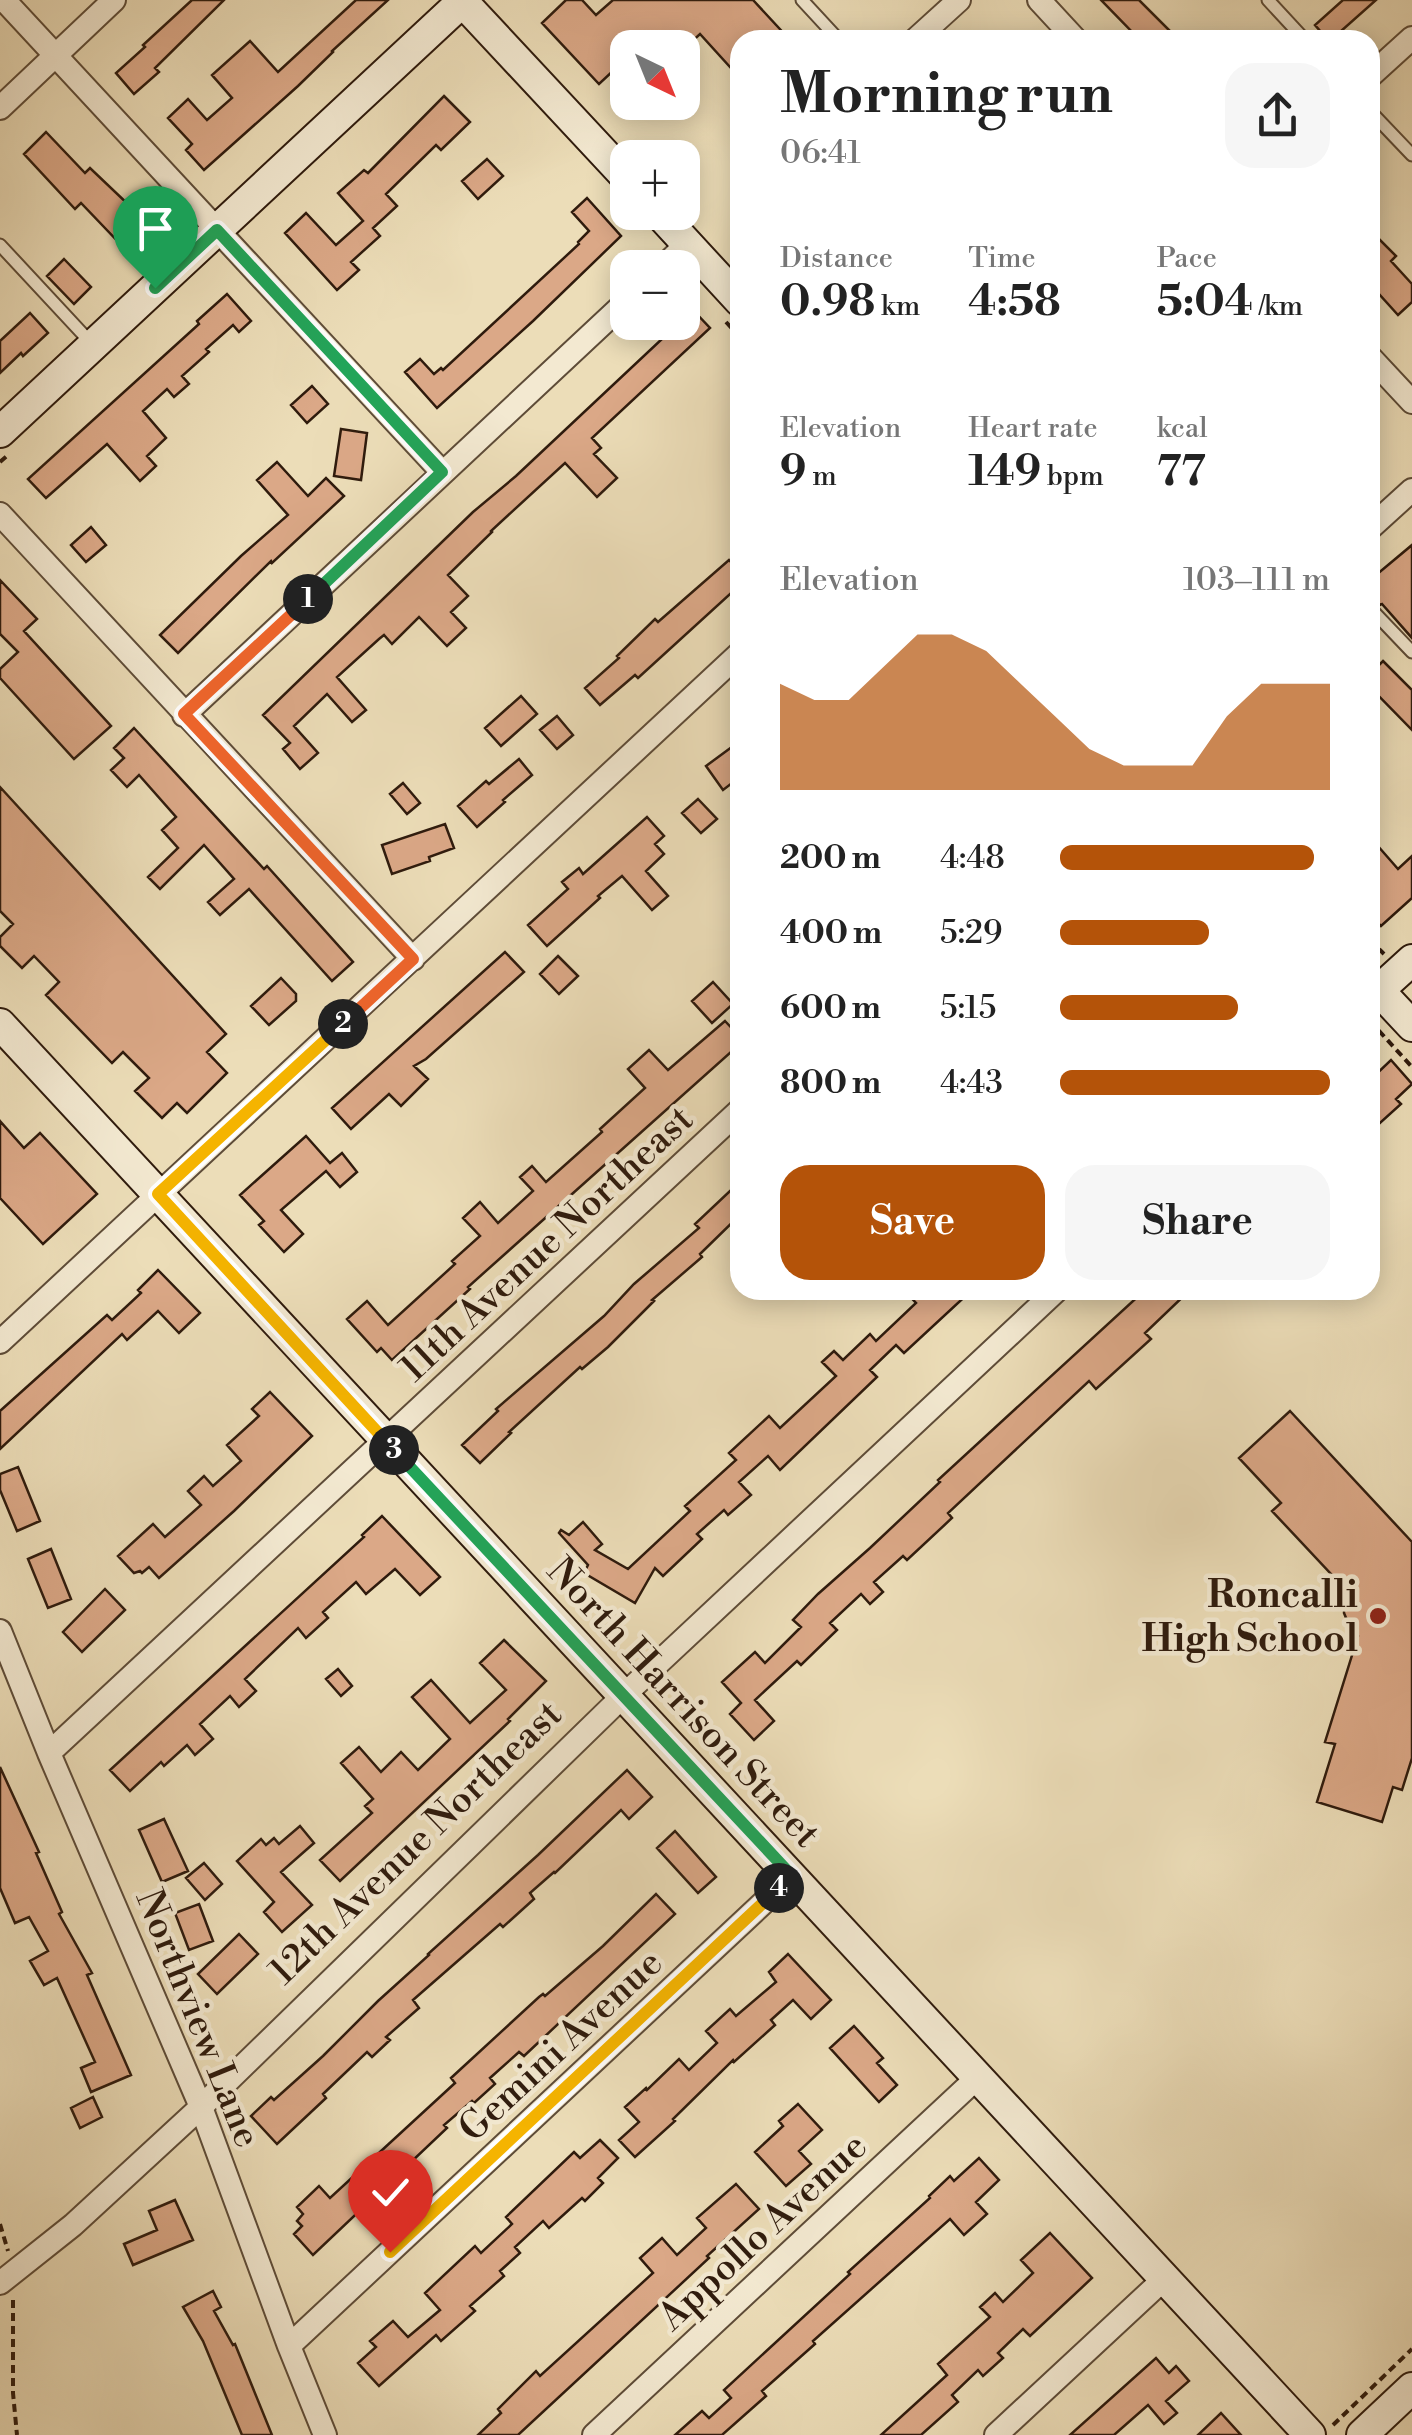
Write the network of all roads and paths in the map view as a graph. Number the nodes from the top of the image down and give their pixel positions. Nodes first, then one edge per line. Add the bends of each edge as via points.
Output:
1 (4, 0) edge
2 (114, 0) edge
3 (463, 0) edge
4 (802, 0) edge
5 (959, 0) edge
6 (1039, 0) edge
7 (1268, 0) edge
8 (830, 30) edge
9 (927, 30) edge
10 (1067, 30) edge
11 (1295, 30) edge
12 (1412, 38) edge
13 (56, 55) junction
14 (1380, 67) edge
15 (0, 108) edge
16 (1380, 121) edge
17 (1412, 155) edge
18 (610, 160) edge
19 (217, 230) junction
20 (674, 230) edge
21 (687, 244) junction
22 (0, 245) edge
23 (681, 250) edge
24 (730, 290) edge
25 (610, 317) edge
26 (93, 345) junction
27 (1380, 368) edge
28 (1412, 402) edge
29 (0, 432) edge
30 (442, 472) junction
31 (1412, 490) edge
32 (0, 514) edge
33 (1380, 519) edge
34 (1380, 618) edge
35 (1412, 652) edge
36 (730, 662) edge
37 (184, 714) junction
38 (413, 959) junction
39 (1412, 960) edge
40 (1380, 985) edge
41 (1380, 996) edge
42 (0, 1024) edge
43 (1412, 1026) edge
44 (1380, 1032) edge
45 (1412, 1067) edge
46 (730, 1119) edge
47 (158, 1194) junction
48 (1046, 1300) edge
49 (0, 1342) edge
50 (385, 1440) junction
51 (0, 1631) edge
52 (623, 1696) junction
53 (49, 1753) junction
54 (792, 1876) junction
55 (978, 2077) junction
56 (201, 2108) junction
57 (0, 2224) edge
58 (6, 2278) edge
59 (1164, 2279) junction
60 (289, 2346) junction
61 (1412, 2349) edge
62 (1412, 2388) edge
63 (16, 2435) edge
64 (325, 2435) edge
65 (594, 2435) edge
66 (996, 2435) edge
67 (1310, 2435) edge
68 (1322, 2435) edge
69 (1362, 2435) edge

1 - 13 street
2 - 13 street
3 - 18 street
3 - 19 street
4 - 8 lane
5 - 9 street
6 - 10 street
7 - 11 lane
12 - 14 street
13 - 15 street
13 - 19 street
16 - 17 lane
19 - 26 street
19 - 30 street
20 - 21 street
21 - 23 street
21 - 24 street
22 - 26 lane
25 - 30 street
26 - 29 street
27 - 28 street
30 - 37 street
31 - 33 street
32 - 37 street
34 - 35 lane
36 - 38 street
37 - 38 street
38 - 47 street
39 - 40 street
41 - 43 street
42 - 47 street, North Harrison Street
44 - 45 path
46 - 50 street, 11th Avenue Northeast
47 - 49 street
47 - 50 street, North Harrison Street
48 - 52 street, 12th Avenue Northeast
50 - 52 street, North Harrison Street
50 - 53 street, 11th Avenue Northeast
51 - 53 street, Northview Lane
52 - 54 street, North Harrison Street
52 - 56 street, 12th Avenue Northeast
53 - 56 street, Northview Lane
54 - 55 street, North Harrison Street
54 - 60 street, Gemini Avenue
55 - 59 street, North Harrison Street
55 - 65 street, Appollo Avenue
56 - 58 street, 12th Avenue Northeast
56 - 60 street, Northview Lane
57 - 58 path
58 - 63 path
59 - 66 street
59 - 67 street, North Harrison Street
60 - 64 street, Northview Lane
61 - 68 path
62 - 69 street

